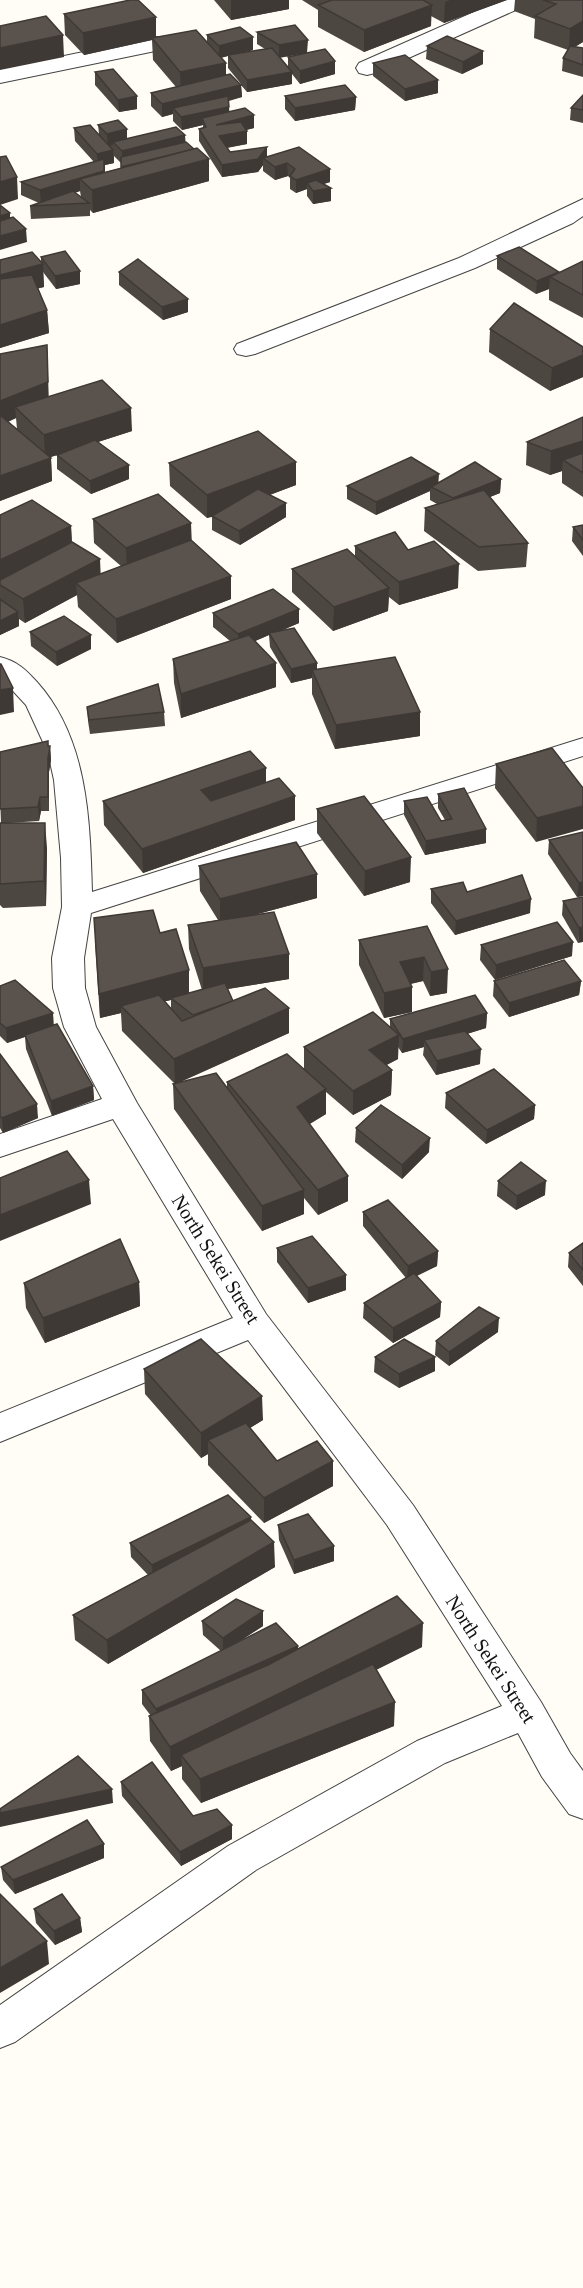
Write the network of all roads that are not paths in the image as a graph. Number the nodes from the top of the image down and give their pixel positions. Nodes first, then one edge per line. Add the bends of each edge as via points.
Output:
1 (519, 0) edge
2 (157, 44) edge
3 (367, 68) dead end
4 (0, 76) edge
5 (583, 206) edge
6 (246, 349) dead end
7 (0, 665) edge
8 (583, 747) edge
9 (77, 906) junction
10 (121, 1104) junction
11 (0, 1146) edge
12 (254, 1323) junction
13 (0, 1428) edge
14 (527, 1713) junction
15 (583, 1802) edge
16 (0, 2029) edge

1 - 3 street
2 - 4 street
5 - 6 street via 467,263
7 - 9 street, North Sekei Street via 13,673 39,702 62,753 69,780
8 - 9 street
9 - 10 street, North Sekei Street via 68,958 69,988 80,1027
10 - 11 street
10 - 12 street, North Sekei Street
12 - 13 street
12 - 14 street, North Sekei Street via 400,1515
14 - 15 street, North Sekei Street via 556,1765
14 - 16 street via 430,1752 242,1858

